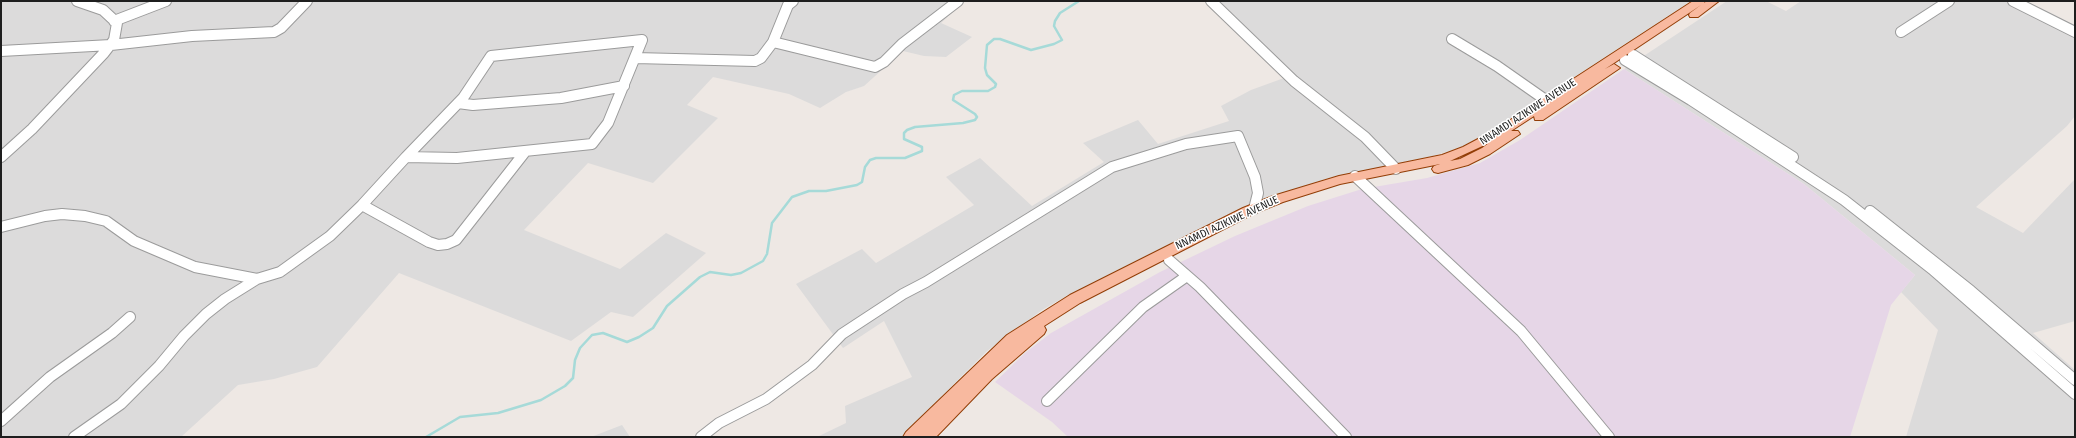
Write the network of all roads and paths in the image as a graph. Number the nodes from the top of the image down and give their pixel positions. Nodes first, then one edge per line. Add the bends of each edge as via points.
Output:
1 (78, 1) edge
2 (166, 1) edge
3 (307, 1) edge
4 (793, 1) edge
5 (958, 1) edge
6 (1211, 1) edge
7 (1700, 1) edge
8 (1714, 1) edge
9 (1949, 1) edge
10 (2013, 1) edge
11 (114, 21) junction
12 (1900, 32) dead end
13 (2075, 32) edge
14 (1452, 39) dead end
15 (773, 42) junction
16 (111, 45) junction
17 (1, 51) edge
18 (635, 58) junction
19 (1629, 58) junction
20 (624, 86) junction
21 (1547, 101) junction
22 (458, 103) junction
23 (525, 152) junction
24 (1, 157) edge
25 (406, 157) junction
26 (1396, 169) junction
27 (1358, 179) junction
28 (362, 205) junction
29 (1254, 209) junction
30 (1, 227) edge
31 (1169, 260) junction
32 (1187, 276) junction
33 (257, 279) junction
34 (130, 317) dead end
35 (2075, 380) edge
36 (2075, 394) edge
37 (1047, 402) dead end
38 (1, 421) edge
39 (74, 437) edge
40 (701, 437) edge
41 (911, 437) edge
42 (926, 437) edge
43 (1346, 437) edge
44 (1609, 437) edge

1 - 11 street via 103,10
2 - 11 street
3 - 16 street via 274,32 192,36
4 - 15 street via 788,5
5 - 15 street via 876,67
6 - 26 street via 1294,81 1366,137
7 - 21 main road, NNAMDI AZIKIWE AVENUE
8 - 19 main road, NNAMDI AZIKIWE AVENUE
9 - 12 street
10 - 13 street
11 - 16 street via 117,23 117,30
14 - 21 street
15 - 18 street via 761,58 755,61
16 - 17 street
16 - 24 street via 32,129
18 - 20 street
18 - 22 street via 642,40 496,55 489,57 475,82
19 - 27 main road, NNAMDI AZIKIWE AVENUE via 1500,143 1464,162 1429,171
19 - 35 street via 1760,134 1848,195 1971,291
19 - 36 street via 1844,200 1932,269
20 - 22 street via 561,98 473,106
20 - 23 street via 608,123 592,144
21 - 26 main road, NNAMDI AZIKIWE AVENUE via 1499,133 1467,150
22 - 25 street
23 - 25 street via 457,158
23 - 28 street via 456,240 447,244 429,242
25 - 28 street
26 - 27 main road, NNAMDI AZIKIWE AVENUE
27 - 29 main road, NNAMDI AZIKIWE AVENUE via 1308,189
27 - 31 main road, NNAMDI AZIKIWE AVENUE via 1275,208
27 - 44 street via 1521,331
28 - 33 street via 330,236 298,260 280,272
29 - 40 street via 1258,193 1255,177 1238,136 1186,144 1112,166 842,334 807,370 766,399 719,423
29 - 41 main road, NNAMDI AZIKIWE AVENUE via 1075,299 1027,328
30 - 33 street via 45,216 85,216 106,221 134,241 195,267
31 - 32 street
31 - 42 main road, NNAMDI AZIKIWE AVENUE via 1044,326 992,371
32 - 37 street via 1143,307
32 - 43 street
33 - 39 street via 206,314 121,404
34 - 38 street via 50,377

